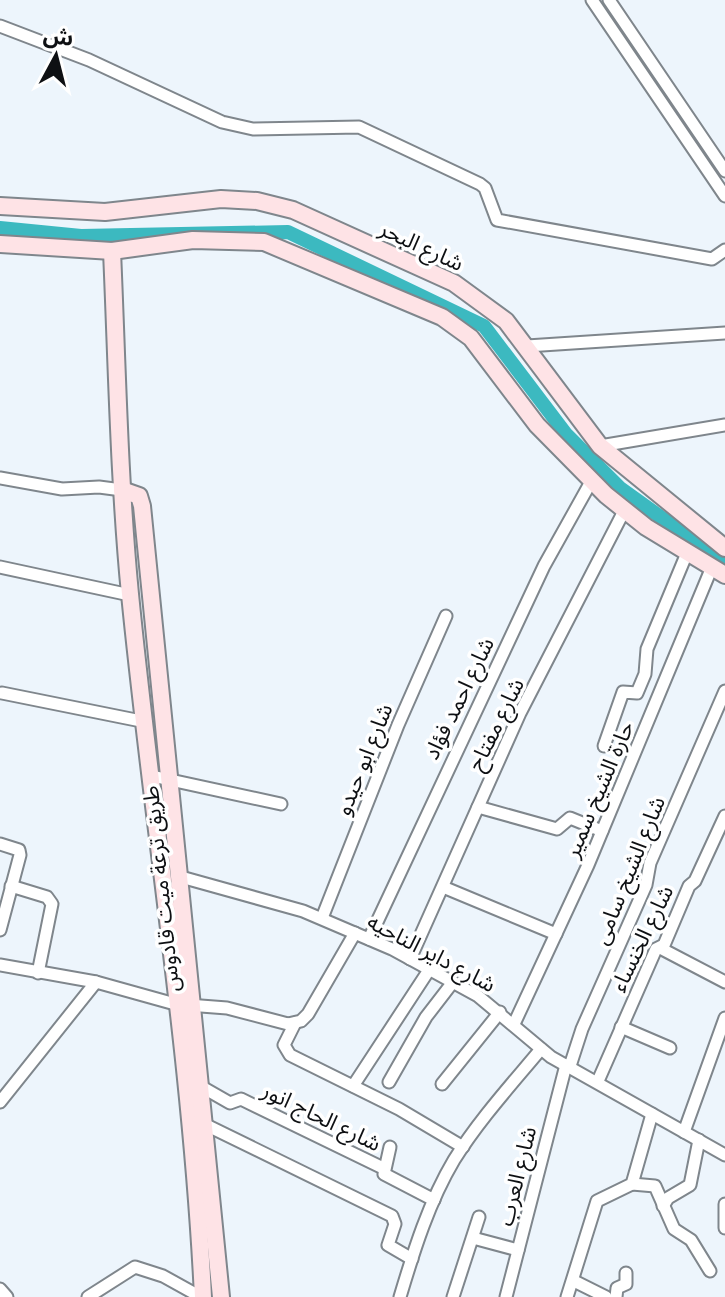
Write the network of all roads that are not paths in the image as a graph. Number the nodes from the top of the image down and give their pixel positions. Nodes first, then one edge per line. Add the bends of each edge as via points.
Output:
1 (592, 0) edge
2 (609, 0) edge
3 (0, 26) edge
4 (725, 171) edge
5 (725, 196) edge
6 (0, 206) edge
7 (0, 244) edge
8 (725, 250) edge
9 (112, 251) junction
10 (725, 333) edge
11 (527, 346) junction
12 (725, 425) edge
13 (600, 446) junction
14 (0, 478) edge
15 (592, 480) junction
16 (122, 490) junction
17 (624, 511) junction
18 (724, 545) edge
19 (687, 553) junction
20 (0, 567) edge
21 (718, 571) edge
22 (130, 595) junction
23 (446, 616) dead end
24 (725, 691) edge
25 (2, 693) dead end
26 (720, 715) edge
27 (146, 722) junction
28 (604, 746) dead end
29 (152, 776) junction
30 (171, 780) junction
31 (281, 804) dead end
32 (478, 807) junction
33 (724, 818) edge
34 (602, 831) junction
35 (0, 844) edge
36 (170, 854) junction
37 (181, 877) junction
38 (11, 886) junction
39 (443, 887) junction
40 (322, 918) junction
41 (0, 930) edge
42 (355, 933) junction
43 (556, 934) junction
44 (369, 939) junction
45 (660, 948) junction
46 (410, 959) junction
47 (0, 965) edge
48 (429, 970) junction
49 (38, 973) junction
50 (96, 982) junction
51 (453, 982) junction
52 (725, 982) edge
53 (175, 1004) junction
54 (194, 1004) junction
55 (500, 1012) junction
56 (725, 1018) edge
57 (295, 1023) junction
58 (514, 1024) junction
59 (621, 1027) junction
60 (670, 1048) dead end
61 (541, 1049) junction
62 (568, 1065) junction
63 (598, 1081) junction
64 (389, 1082) dead end
65 (442, 1084) dead end
66 (353, 1086) junction
67 (202, 1087) junction
68 (0, 1102) edge
69 (652, 1114) junction
70 (206, 1125) junction
71 (684, 1132) junction
72 (699, 1140) junction
73 (390, 1147) dead end
74 (463, 1147) junction
75 (725, 1155) edge
76 (383, 1168) junction
77 (632, 1184) junction
78 (434, 1200) junction
79 (725, 1205) edge
80 (663, 1206) junction
81 (479, 1217) dead end
82 (725, 1228) edge
83 (473, 1238) junction
84 (518, 1250) junction
85 (412, 1259) junction
86 (710, 1271) dead end
87 (626, 1273) dead end
88 (574, 1281) junction
89 (0, 1289) edge
90 (7, 1297) edge
91 (88, 1297) edge
92 (202, 1297) edge
93 (221, 1297) edge
94 (400, 1297) edge
95 (453, 1297) edge
96 (506, 1297) edge
97 (567, 1297) edge
98 (606, 1297) edge
99 (616, 1297) edge

1 - 5 street
2 - 4 street
3 - 8 street via 238,127 340,125 378,134 480,184 497,220 712,259
6 - 11 street, شارع البحر via 105,212 221,199 293,210 454,283 506,321
7 - 9 street
9 - 15 street via 193,240 264,242 442,317 471,338 537,425
9 - 16 street, طريق ترعة ميت قادوس
10 - 11 street
11 - 13 street, شارع البحر
12 - 13 street
13 - 18 street, شارع البحر
14 - 16 street via 62,489
15 - 17 street
15 - 44 street, شارع احمد فؤاد via 544,566
16 - 22 street, طريق ترعة ميت قادوس
16 - 30 street, طريق ترعة ميت قادوس via 135,493 142,506
17 - 19 street
17 - 32 street, شارع مفتاح
19 - 21 street
19 - 28 street via 647,649 638,692 623,692
20 - 22 street
21 - 34 street, حارة الشيخ سمير
22 - 27 street, طريق ترعة ميت قادوس
23 - 40 street, شارع ابو حيدو
24 - 26 street, شارع الشيخ سامى
25 - 27 street
26 - 62 street, شارع الشيخ سامى via 650,863 646,885
27 - 29 street, طريق ترعة ميت قادوس
29 - 30 street
29 - 36 street, طريق ترعة ميت قادوس
30 - 31 street
30 - 36 street, طريق ترعة ميت قادوس
32 - 34 street via 559,829 570,818
32 - 39 street, شارع مفتاح
33 - 45 street, شارع الخنساء
34 - 43 street, حارة الشيخ سمير
35 - 38 street via 19,850
36 - 37 street, طريق ترعة ميت قادوس
36 - 53 street, طريق ترعة ميت قادوس
37 - 40 street, شارع داير الناحيه
37 - 54 street, طريق ترعة ميت قادوس
38 - 41 street
38 - 49 street via 47,897 52,904
39 - 43 street
39 - 46 street, شارع مفتاح
40 - 42 street, شارع داير الناحيه
42 - 44 street, شارع داير الناحيه
42 - 57 street via 308,1014
43 - 58 street, حارة الشيخ سمير
44 - 46 street, شارع داير الناحيه
45 - 52 street
45 - 59 street, شارع الخنساء
46 - 48 street, شارع داير الناحيه
47 - 49 street
48 - 51 street, شارع داير الناحيه
48 - 66 street
49 - 50 street
50 - 53 street
50 - 68 street
51 - 55 street, شارع داير الناحيه
51 - 64 street
53 - 54 street
53 - 92 street, طريق ترعة ميت قادوس
54 - 57 street
54 - 67 street, طريق ترعة ميت قادوس
55 - 58 street, شارع داير الناحيه
55 - 65 street
56 - 71 street
57 - 66 street via 286,1052
58 - 61 street, شارع داير الناحيه
59 - 60 street
59 - 63 street, شارع الخنساء
61 - 62 street, شارع داير الناحيه
61 - 74 street
62 - 63 street, شارع داير الناحيه
62 - 84 street, شارع العرب
63 - 69 street, شارع داير الناحيه
66 - 74 street
67 - 70 street, طريق ترعة ميت قادوس
67 - 76 street, شارع الحاج انور via 232,1104 241,1099
69 - 71 street, شارع داير الناحيه
69 - 77 street
70 - 85 street via 392,1216 395,1224 388,1245
70 - 93 street, طريق ترعة ميت قادوس
71 - 72 street, شارع داير الناحيه
72 - 75 street, شارع داير الناحيه
72 - 80 street via 690,1185
73 - 76 street, شارع الحاج انور
74 - 78 street
76 - 78 street, شارع الحاج انور via 387,1176
77 - 80 street via 655,1186
77 - 88 street via 597,1201
78 - 85 street
79 - 82 street
80 - 86 street via 674,1229 691,1240
81 - 83 street
83 - 84 street
83 - 95 street
84 - 96 street, شارع العرب
85 - 94 street
87 - 99 street via 626,1284 617,1288
88 - 97 street
88 - 98 street
89 - 90 street
91 - 92 street via 135,1267

